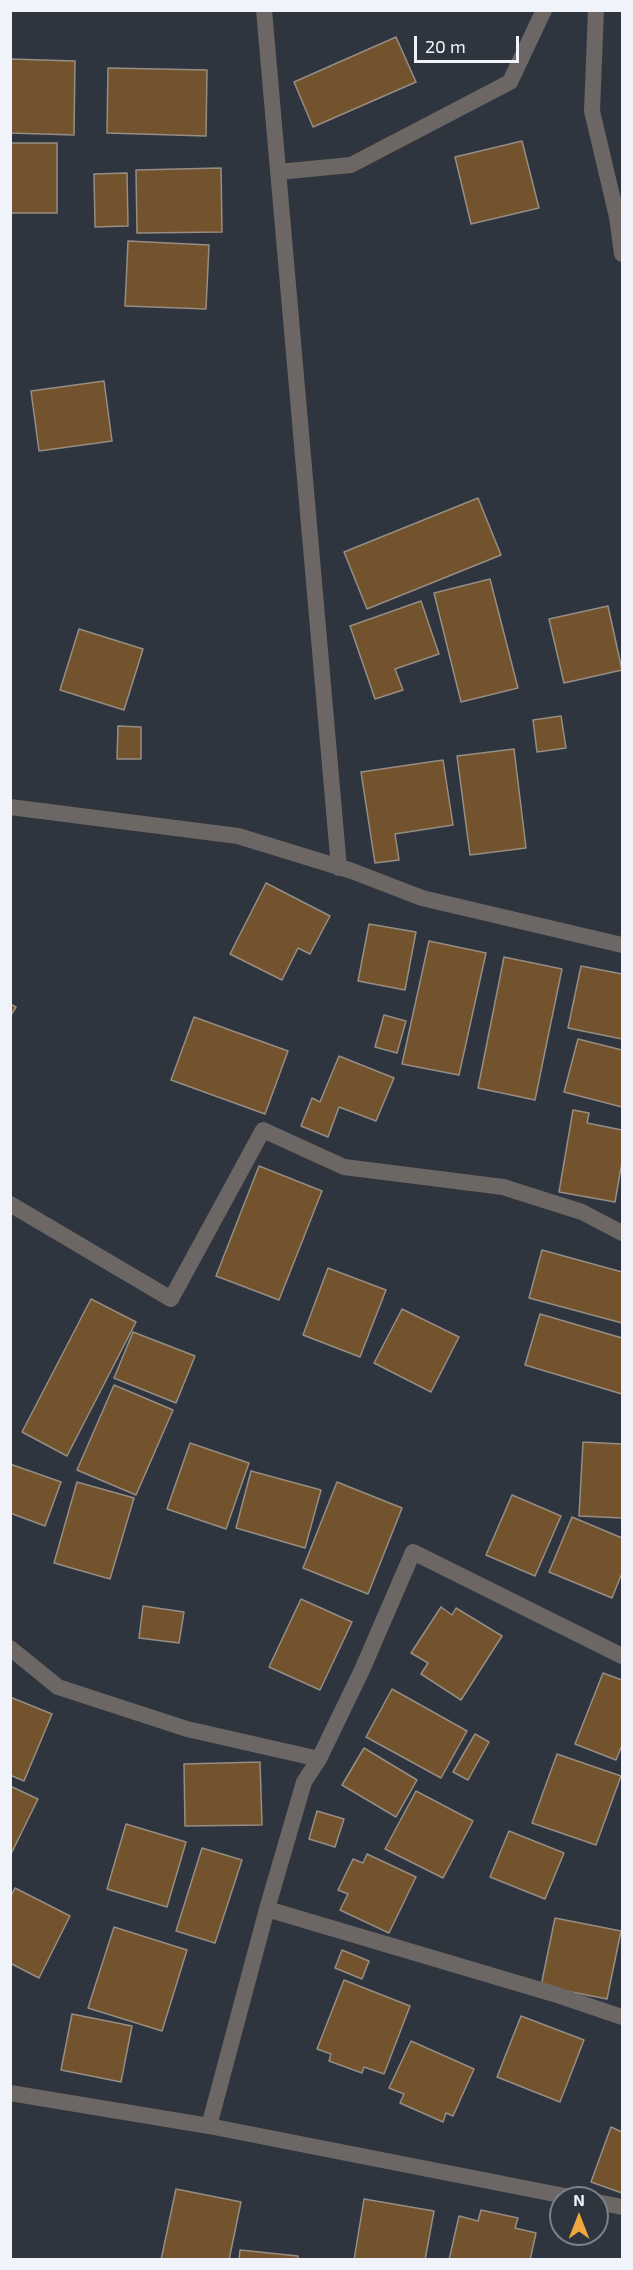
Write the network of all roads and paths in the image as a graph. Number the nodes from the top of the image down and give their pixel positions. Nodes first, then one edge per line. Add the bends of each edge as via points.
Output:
1 (264, 10) edge
2 (544, 10) edge
3 (596, 10) edge
4 (278, 172) junction
5 (622, 254) edge
6 (10, 807) edge
7 (339, 868) junction
8 (622, 945) edge
9 (10, 1204) edge
10 (622, 1233) edge
11 (10, 1648) edge
12 (622, 1656) edge
13 (319, 1759) junction
14 (267, 1909) junction
15 (622, 2017) edge
16 (10, 2093) edge
17 (209, 2126) junction
18 (549, 2193) edge

1 - 4 street
2 - 4 street via 510,82 351,165
3 - 5 street via 592,111
4 - 7 street
6 - 7 street via 238,836
7 - 8 street via 422,898
9 - 10 street via 171,1299 263,1130 344,1167 503,1187 582,1212
11 - 13 street via 58,1687 187,1729
12 - 13 street via 413,1552
13 - 14 street via 304,1782
14 - 15 street
14 - 17 street
16 - 17 street
17 - 18 street

